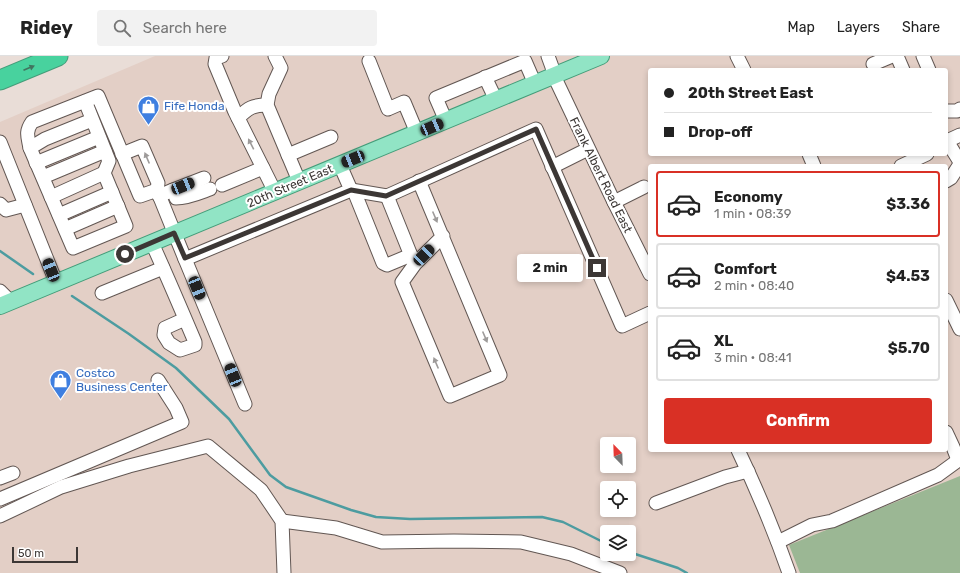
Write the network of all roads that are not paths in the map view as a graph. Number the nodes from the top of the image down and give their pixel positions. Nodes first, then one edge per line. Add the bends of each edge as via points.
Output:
1 (58, 56) edge
2 (222, 56) edge
3 (275, 56) edge
4 (548, 56) edge
5 (601, 56) edge
6 (737, 56) edge
7 (892, 56) edge
8 (897, 56) edge
9 (923, 56) edge
10 (369, 61) dead end
11 (873, 64) dead end
12 (743, 68) edge
13 (902, 68) edge
14 (928, 68) edge
15 (554, 76) junction
16 (485, 77) junction
17 (0, 80) edge
18 (535, 84) junction
19 (496, 100) junction
20 (85, 101) junction
21 (267, 105) junction
22 (960, 109) edge
23 (948, 111) edge
24 (238, 118) junction
25 (92, 120) junction
26 (446, 121) junction
27 (418, 133) junction
28 (960, 135) edge
29 (99, 137) junction
30 (331, 137) dead end
31 (948, 140) edge
32 (0, 142) edge
33 (948, 144) edge
34 (30, 148) junction
35 (588, 149) junction
36 (105, 151) junction
37 (122, 154) junction
38 (288, 155) junction
39 (923, 156) edge
40 (36, 163) junction
41 (960, 163) edge
42 (905, 164) edge
43 (340, 165) junction
44 (552, 167) junction
45 (263, 168) junction
46 (104, 173) junction
47 (42, 177) junction
48 (948, 180) edge
49 (299, 181) junction
50 (420, 182) junction
51 (644, 187) dead end
52 (352, 190) junction
53 (112, 192) junction
54 (275, 192) junction
55 (158, 193) junction
56 (386, 196) junction
57 (51, 197) junction
58 (614, 202) junction
59 (25, 206) junction
60 (118, 206) junction
61 (2, 207) edge
62 (59, 216) junction
63 (65, 229) junction
64 (174, 233) junction
65 (443, 236) junction
66 (152, 243) junction
67 (185, 258) junction
68 (413, 259) junction
69 (163, 268) junction
70 (648, 270) edge
71 (56, 282) junction
72 (102, 293) dead end
73 (3, 299) edge
74 (948, 304) edge
75 (648, 314) edge
76 (185, 319) dead end
77 (960, 329) edge
78 (158, 380) dead end
79 (245, 404) dead end
80 (948, 436) edge
81 (739, 452) edge
82 (959, 460) edge
83 (748, 470) junction
84 (13, 473) dead end
85 (0, 478) edge
86 (0, 499) edge
87 (656, 503) dead end
88 (0, 516) edge
89 (282, 521) junction
90 (778, 542) junction
91 (284, 573) edge
92 (620, 573) edge
93 (789, 573) edge

17 -> 1 highway
2 - 24 street via 216,58 215,64
3 - 21 street via 281,68 269,94
4 - 15 street, Frank Albert Road East
5 - 15 main road, 20th Street East
6 - 12 street
7 - 11 street
8 - 13 street
9 - 14 street
10 - 27 street via 388,109 404,102
15 - 18 main road, 20th Street East
15 - 35 street, Frank Albert Road East
16 - 18 street via 525,61
16 - 19 street
16 - 26 street via 436,98
18 - 19 main road, 20th Street East
19 - 26 main road, 20th Street East
20 - 25 street
20 - 34 street via 32,122 27,135
20 - 37 street via 98,96
21 - 24 street via 257,105 245,110
21 - 38 street
22 - 23 street
45 -> 24 street
25 - 29 street
25 - 34 street
26 - 27 main road, 20th Street East
27 - 43 main road, 20th Street East
28 - 31 street
29 - 36 street
29 - 40 street
30 - 38 street
32 - 59 street
33 - 41 street
34 - 40 street
35 - 44 street
35 - 58 street, Frank Albert Road East
36 - 46 street via 109,160
36 - 47 street
37 - 55 street via 140,196
55 -> 37 street via 158,183 142,146
38 - 49 street
39 - 42 street
40 - 47 street
41 - 48 street
43 - 49 main road, 20th Street East
43 - 52 street
44 - 50 street via 536,129
44 - 75 street via 622,326
45 - 54 street
45 - 55 street via 212,184 195,194 179,198 176,198 173,190
46 - 53 street
46 - 57 street
47 - 57 street
49 - 54 main road, 20th Street East
50 - 56 street
50 -> 65 street
51 - 58 street
52 - 56 street
52 - 67 street
52 - 68 street via 383,263 387,265
53 - 60 street
53 - 62 street
54 - 64 main road, 20th Street East
55 - 64 street
56 - 68 street
57 - 62 street
58 - 70 street, Frank Albert Road East
59 - 61 street
59 - 71 street
60 - 63 street
60 - 63 street via 126,226 73,248
62 - 63 street
64 - 66 main road, 20th Street East
64 - 67 street
65 - 68 street
65 -> 68 street via 500,375 450,396 402,282
66 - 69 street
66 - 71 main road, 20th Street East
67 - 79 street
69 - 72 street
69 - 76 street
71 - 73 main road, 20th Street East
74 - 77 street
78 - 86 street via 182,422
80 - 82 street
81 - 83 street
82 - 90 street via 938,475 832,521 812,525
83 - 87 street
83 - 90 street
84 - 85 street
88 - 89 street via 61,486 208,446 261,490
89 - 91 street
89 - 92 street via 336,528 382,542 521,542 571,554
90 - 93 street

